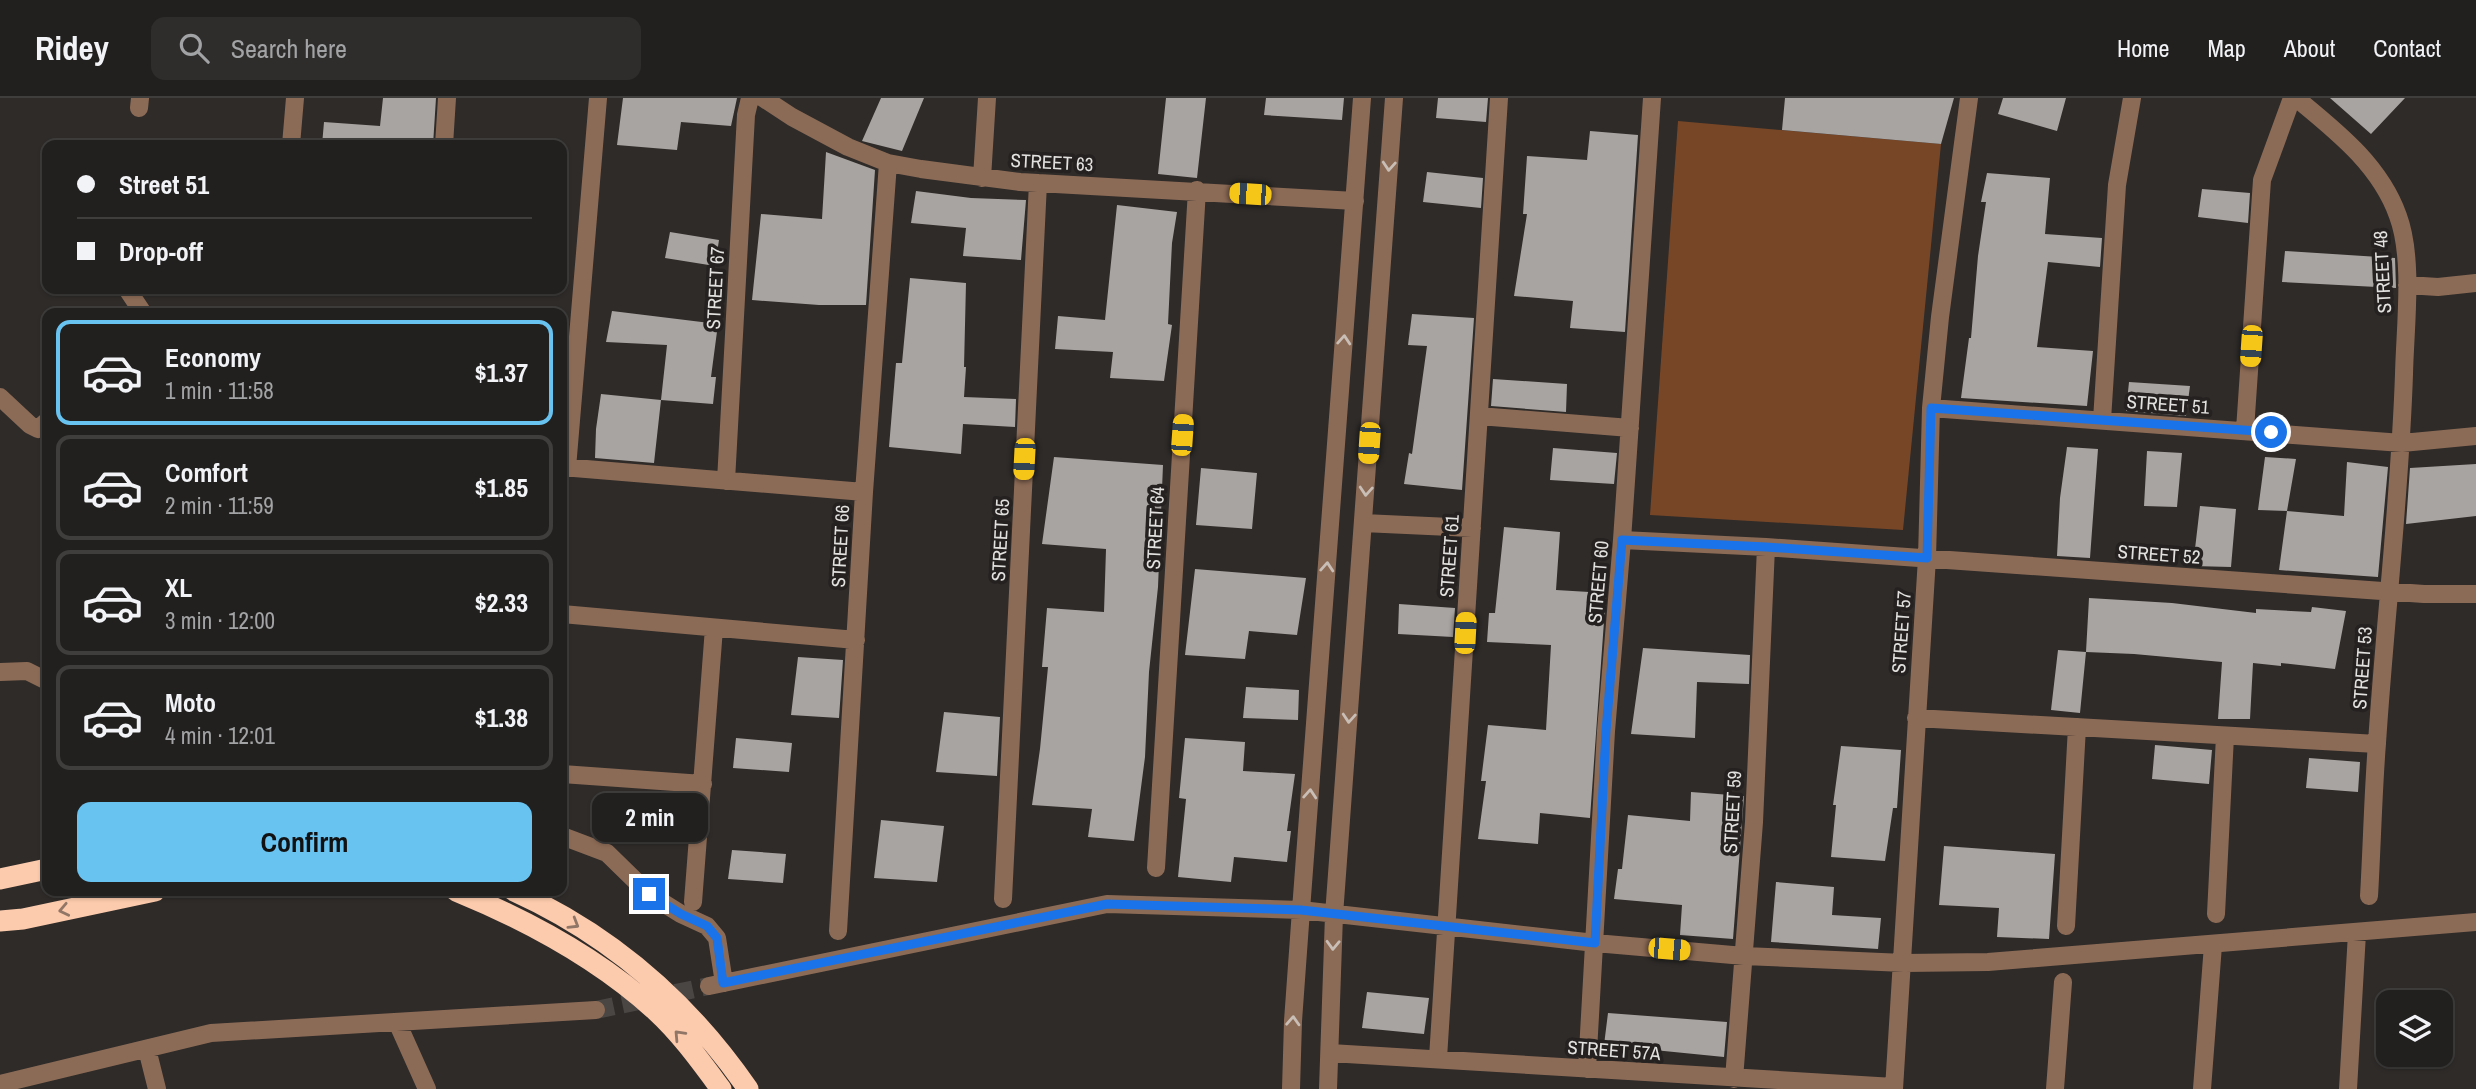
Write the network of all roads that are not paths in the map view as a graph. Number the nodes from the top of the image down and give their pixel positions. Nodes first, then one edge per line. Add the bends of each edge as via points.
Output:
1 (295, 98) edge
2 (447, 98) edge
3 (598, 98) edge
4 (750, 98) edge
5 (763, 98) edge
6 (987, 98) edge
7 (1362, 98) edge
8 (1394, 98) edge
9 (1499, 98) edge
10 (1652, 98) edge
11 (1969, 98) edge
12 (2132, 98) edge
13 (2294, 98) edge
14 (291, 140) edge
15 (444, 140) edge
16 (888, 163) junction
17 (982, 178) junction
18 (1038, 183) junction
19 (1197, 190) junction
20 (1355, 201) junction
21 (2476, 284) edge
22 (2407, 285) junction
23 (568, 393) edge
24 (0, 397) edge
25 (1931, 408) junction
26 (567, 412) edge
27 (1479, 416) junction
28 (2102, 421) junction
29 (42, 425) edge
30 (1630, 428) junction
31 (2245, 430) junction
32 (2476, 436) edge
33 (2402, 443) junction
34 (567, 467) edge
35 (726, 481) junction
36 (864, 492) junction
37 (1363, 523) junction
38 (1472, 528) junction
39 (1622, 540) junction
40 (1766, 547) junction
41 (1927, 558) junction
42 (2389, 592) junction
43 (2476, 594) edge
44 (567, 614) edge
45 (714, 628) junction
46 (856, 640) junction
47 (0, 672) edge
48 (42, 678) edge
49 (1916, 718) junction
50 (2077, 727) junction
51 (2225, 736) junction
52 (2377, 744) junction
53 (567, 774) edge
54 (703, 784) junction
55 (567, 838) edge
56 (1156, 868) dead end
57 (42, 870) edge
58 (0, 879) edge
59 (131, 896) edge
60 (467, 896) edge
61 (525, 896) edge
62 (2369, 896) dead end
63 (1003, 899) dead end
64 (693, 902) dead end
65 (1301, 910) junction
66 (2216, 914) dead end
67 (1334, 915) junction
68 (0, 920) edge
69 (2476, 922) edge
70 (2066, 926) dead end
71 (1447, 928) junction
72 (838, 931) dead end
73 (2357, 933) junction
74 (1595, 943) junction
75 (2213, 945) junction
76 (1744, 956) junction
77 (1904, 963) junction
78 (2063, 982) dead end
79 (596, 1010) tunnel mouth
80 (397, 1022) junction
81 (147, 1049) junction
82 (1330, 1053) junction
83 (1438, 1058) junction
84 (1587, 1069) junction
85 (1734, 1079) junction
86 (0, 1084) edge
87 (1894, 1088) edge
88 (157, 1089) edge
89 (427, 1089) edge
90 (721, 1089) edge
91 (748, 1089) edge
92 (1292, 1089) edge
93 (1328, 1089) edge
94 (2054, 1089) edge
95 (2202, 1089) edge
96 (2348, 1089) edge

1 - 14 street
2 - 15 street
3 - 23 street
4 - 35 street, STREET 67
5 - 16 street, STREET 63 via 848,147
6 - 17 street
7 - 20 street
8 -> 37 street
9 - 27 street, STREET 61
10 - 30 street, STREET 60
11 - 25 street, STREET 57
12 - 28 street via 2117,185
13 - 22 street, STREET 48 via 2362,157 2388,190 2404,242
13 - 31 street via 2262,180
16 - 17 street, STREET 63
16 - 36 street, STREET 66
17 - 18 street, STREET 63
18 - 19 street, STREET 63
18 - 63 street, STREET 65
19 - 20 street, STREET 63
19 - 56 street, STREET 64
65 -> 20 street
21 - 22 street
22 - 33 street, STREET 48
23 - 26 street
24 - 29 street via 30,425 38,429
25 - 28 street, STREET 51
25 - 41 street, STREET 57
27 - 30 street
27 - 38 street, STREET 61
28 - 31 street, STREET 51
30 - 39 street, STREET 60
31 - 33 street, STREET 51
32 - 33 street, STREET 51
33 - 42 street, STREET 53
34 - 35 street
35 - 36 street
36 - 46 street, STREET 66
37 - 38 street
37 -> 67 street
38 - 71 street, STREET 61
39 - 40 street, STREET 52
39 - 74 street, STREET 60
40 - 41 street, STREET 52
40 - 76 street, STREET 59
41 - 42 street, STREET 52
41 - 49 street, STREET 57
42 - 43 street, STREET 52
42 - 52 street, STREET 53
44 - 45 street
45 - 46 street
45 - 54 street
46 - 72 street, STREET 66
47 - 48 street via 27,671
49 - 50 street
49 - 77 street, STREET 57
50 - 51 street
50 - 70 street
51 - 52 street
51 - 66 street
52 - 62 street, STREET 53
53 - 54 street
54 - 64 street
55 - 65 street via 607,853 649,894 707,926 717,938 716,984 1107,904
57 - 58 highway
59 -> 68 highway
90 -> 60 highway via 656,1011 610,974 554,936
61 -> 91 highway via 591,934 652,978 694,1018
65 - 67 street
92 -> 65 street
67 - 71 street
67 -> 82 street
69 - 73 street
71 - 74 street
71 - 83 street, STREET 61
73 - 75 street
73 - 96 street
74 - 76 street
74 - 84 street, STREET 60
75 - 77 street via 1987,962
75 - 95 street
76 - 77 street
76 - 85 street, STREET 59
77 - 87 street, STREET 57
78 - 94 street
79 - 80 street
80 - 81 street via 211,1033
80 - 89 street
81 - 86 street
81 - 88 street
82 - 83 street, STREET 57A
82 - 93 street
83 - 84 street, STREET 57A
84 - 85 street, STREET 57A
85 - 87 street, STREET 57A

